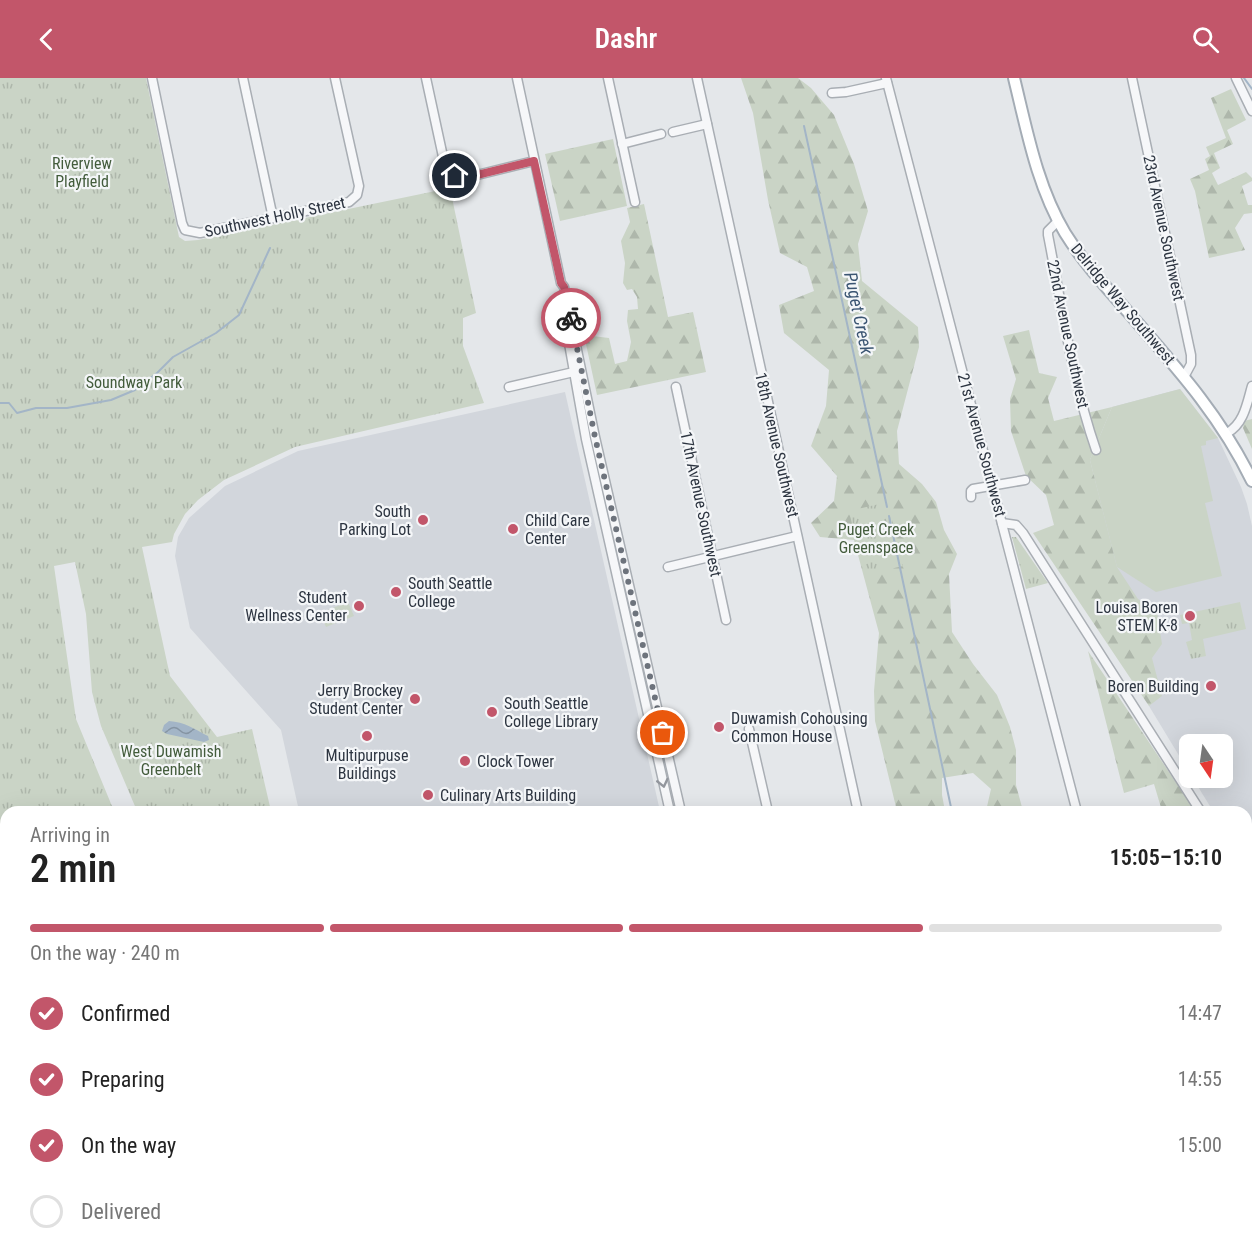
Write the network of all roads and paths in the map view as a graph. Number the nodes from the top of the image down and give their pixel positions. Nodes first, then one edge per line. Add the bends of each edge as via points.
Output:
1 (152, 78) edge
2 (243, 78) edge
3 (335, 78) edge
4 (426, 78) edge
5 (517, 78) edge
6 (608, 78) edge
7 (697, 78) edge
8 (1014, 78) edge
9 (1132, 78) edge
10 (1236, 78) edge
11 (887, 80) edge
12 (832, 93) dead end
13 (1252, 111) edge
14 (707, 124) junction
15 (673, 132) dead end
16 (662, 134) dead end
17 (622, 144) junction
18 (534, 161) junction
19 (635, 202) dead end
20 (273, 218) junction
21 (1059, 221) junction
22 (578, 372) junction
23 (1184, 377) junction
24 (1252, 386) edge
25 (509, 387) dead end
26 (676, 387) dead end
27 (1252, 416) edge
28 (1242, 418) junction
29 (1227, 433) junction
30 (1096, 450) dead end
31 (1025, 480) dead end
32 (1252, 481) edge
33 (992, 484) junction
34 (971, 497) dead end
35 (1002, 523) junction
36 (798, 536) junction
37 (712, 557) junction
38 (668, 567) dead end
39 (726, 620) dead end
40 (749, 729) dead end
41 (669, 806) edge
42 (680, 806) edge
43 (767, 806) edge
44 (857, 806) edge
45 (1075, 806) edge
46 (1197, 806) edge

1 - 20 street, Southwest Holly Street via 185,230 208,232
2 - 20 street
3 - 20 street, Southwest Holly Street via 359,186 357,195 350,202
4 - 18 street via 447,171 469,177
5 - 18 street
6 - 17 street
7 - 14 street, 18th Avenue Southwest
8 - 21 main road, Delridge Way Southwest via 1035,163
9 - 23 street, 23rd Avenue Southwest via 1191,355
10 - 13 street
11 - 12 street
11 - 33 street, 21st Avenue Southwest
14 - 15 street
14 - 36 street, 18th Avenue Southwest
16 - 17 street
17 - 19 street
18 - 22 street via 564,287
21 - 23 main road, Delridge Way Southwest via 1082,258
21 - 30 street, 22nd Avenue Southwest via 1048,235 1078,386
22 - 25 street
22 -> 41 street via 586,439
22 - 42 street
23 - 29 main road, Delridge Way Southwest
24 - 28 street
26 - 37 street, 17th Avenue Southwest
27 - 28 street
28 - 29 street
29 - 32 main road, Delridge Way Southwest
31 - 33 street
33 - 34 street via 973,489
33 - 35 street, 21st Avenue Southwest
35 - 45 street, 21st Avenue Southwest
35 - 46 street via 1016,525 1023,532
36 - 37 street
36 - 44 street, 18th Avenue Southwest
37 - 38 street
37 - 39 street, 17th Avenue Southwest
40 - 43 street

